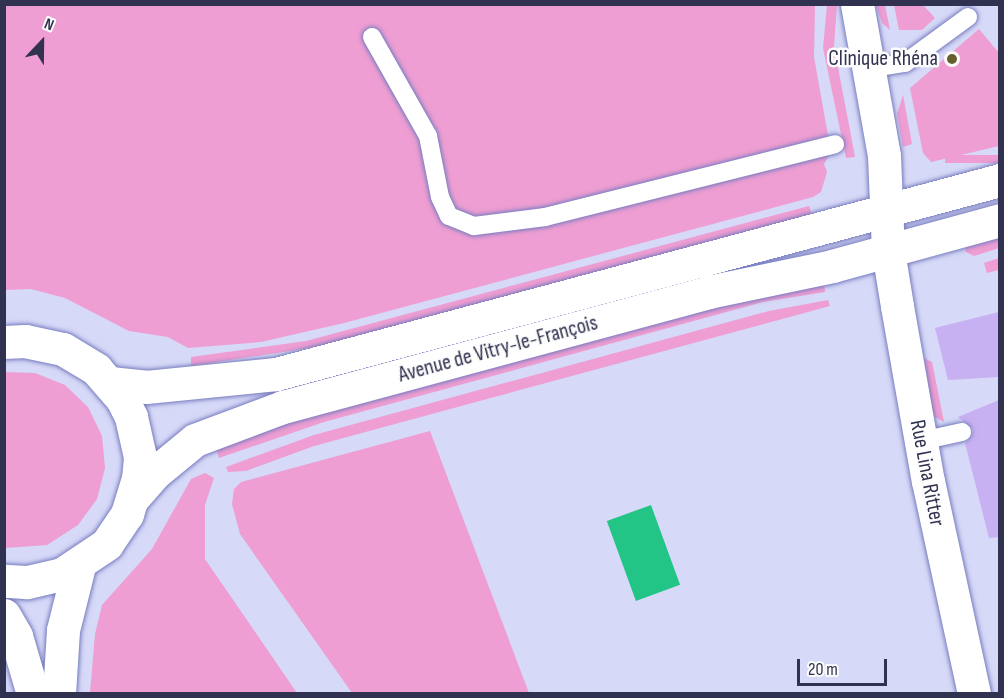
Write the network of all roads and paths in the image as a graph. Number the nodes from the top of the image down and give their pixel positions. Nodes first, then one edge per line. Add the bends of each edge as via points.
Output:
1 (857, 4) edge
2 (968, 17) dead end
3 (372, 37) dead end
4 (867, 69) junction
5 (835, 144) dead end
6 (999, 180) edge
7 (886, 211) junction
8 (999, 220) edge
9 (888, 251) junction
10 (4, 342) edge
11 (110, 383) junction
12 (962, 432) dead end
13 (921, 441) junction
14 (133, 498) junction
15 (79, 566) junction
16 (4, 581) edge
17 (4, 615) edge
18 (33, 693) edge
19 (59, 693) edge
20 (974, 693) edge

1 - 4 main road
2 - 4 lane via 906,63
3 - 5 lane via 428,136 440,197 449,216 474,226 545,217
4 - 7 main road via 884,156
6 - 7 main road, Avenue de Vitry-le-François
7 - 9 main road
7 - 11 main road, Avenue de Vitry-le-François via 276,374 146,387
8 - 9 main road, Avenue de Vitry-le-François
9 - 13 main road, Rue Lina Ritter
9 - 14 main road, Avenue de Vitry-le-François via 708,292 274,410 195,440 156,472
10 - 11 main road via 25,341 63,349 88,363
11 - 14 main road via 131,417 137,437 138,478
12 - 13 lane
13 - 20 main road, Rue Lina Ritter
14 - 15 main road via 118,530
15 - 16 main road via 44,580
15 - 19 main road via 63,630
17 - 18 main road via 16,636

